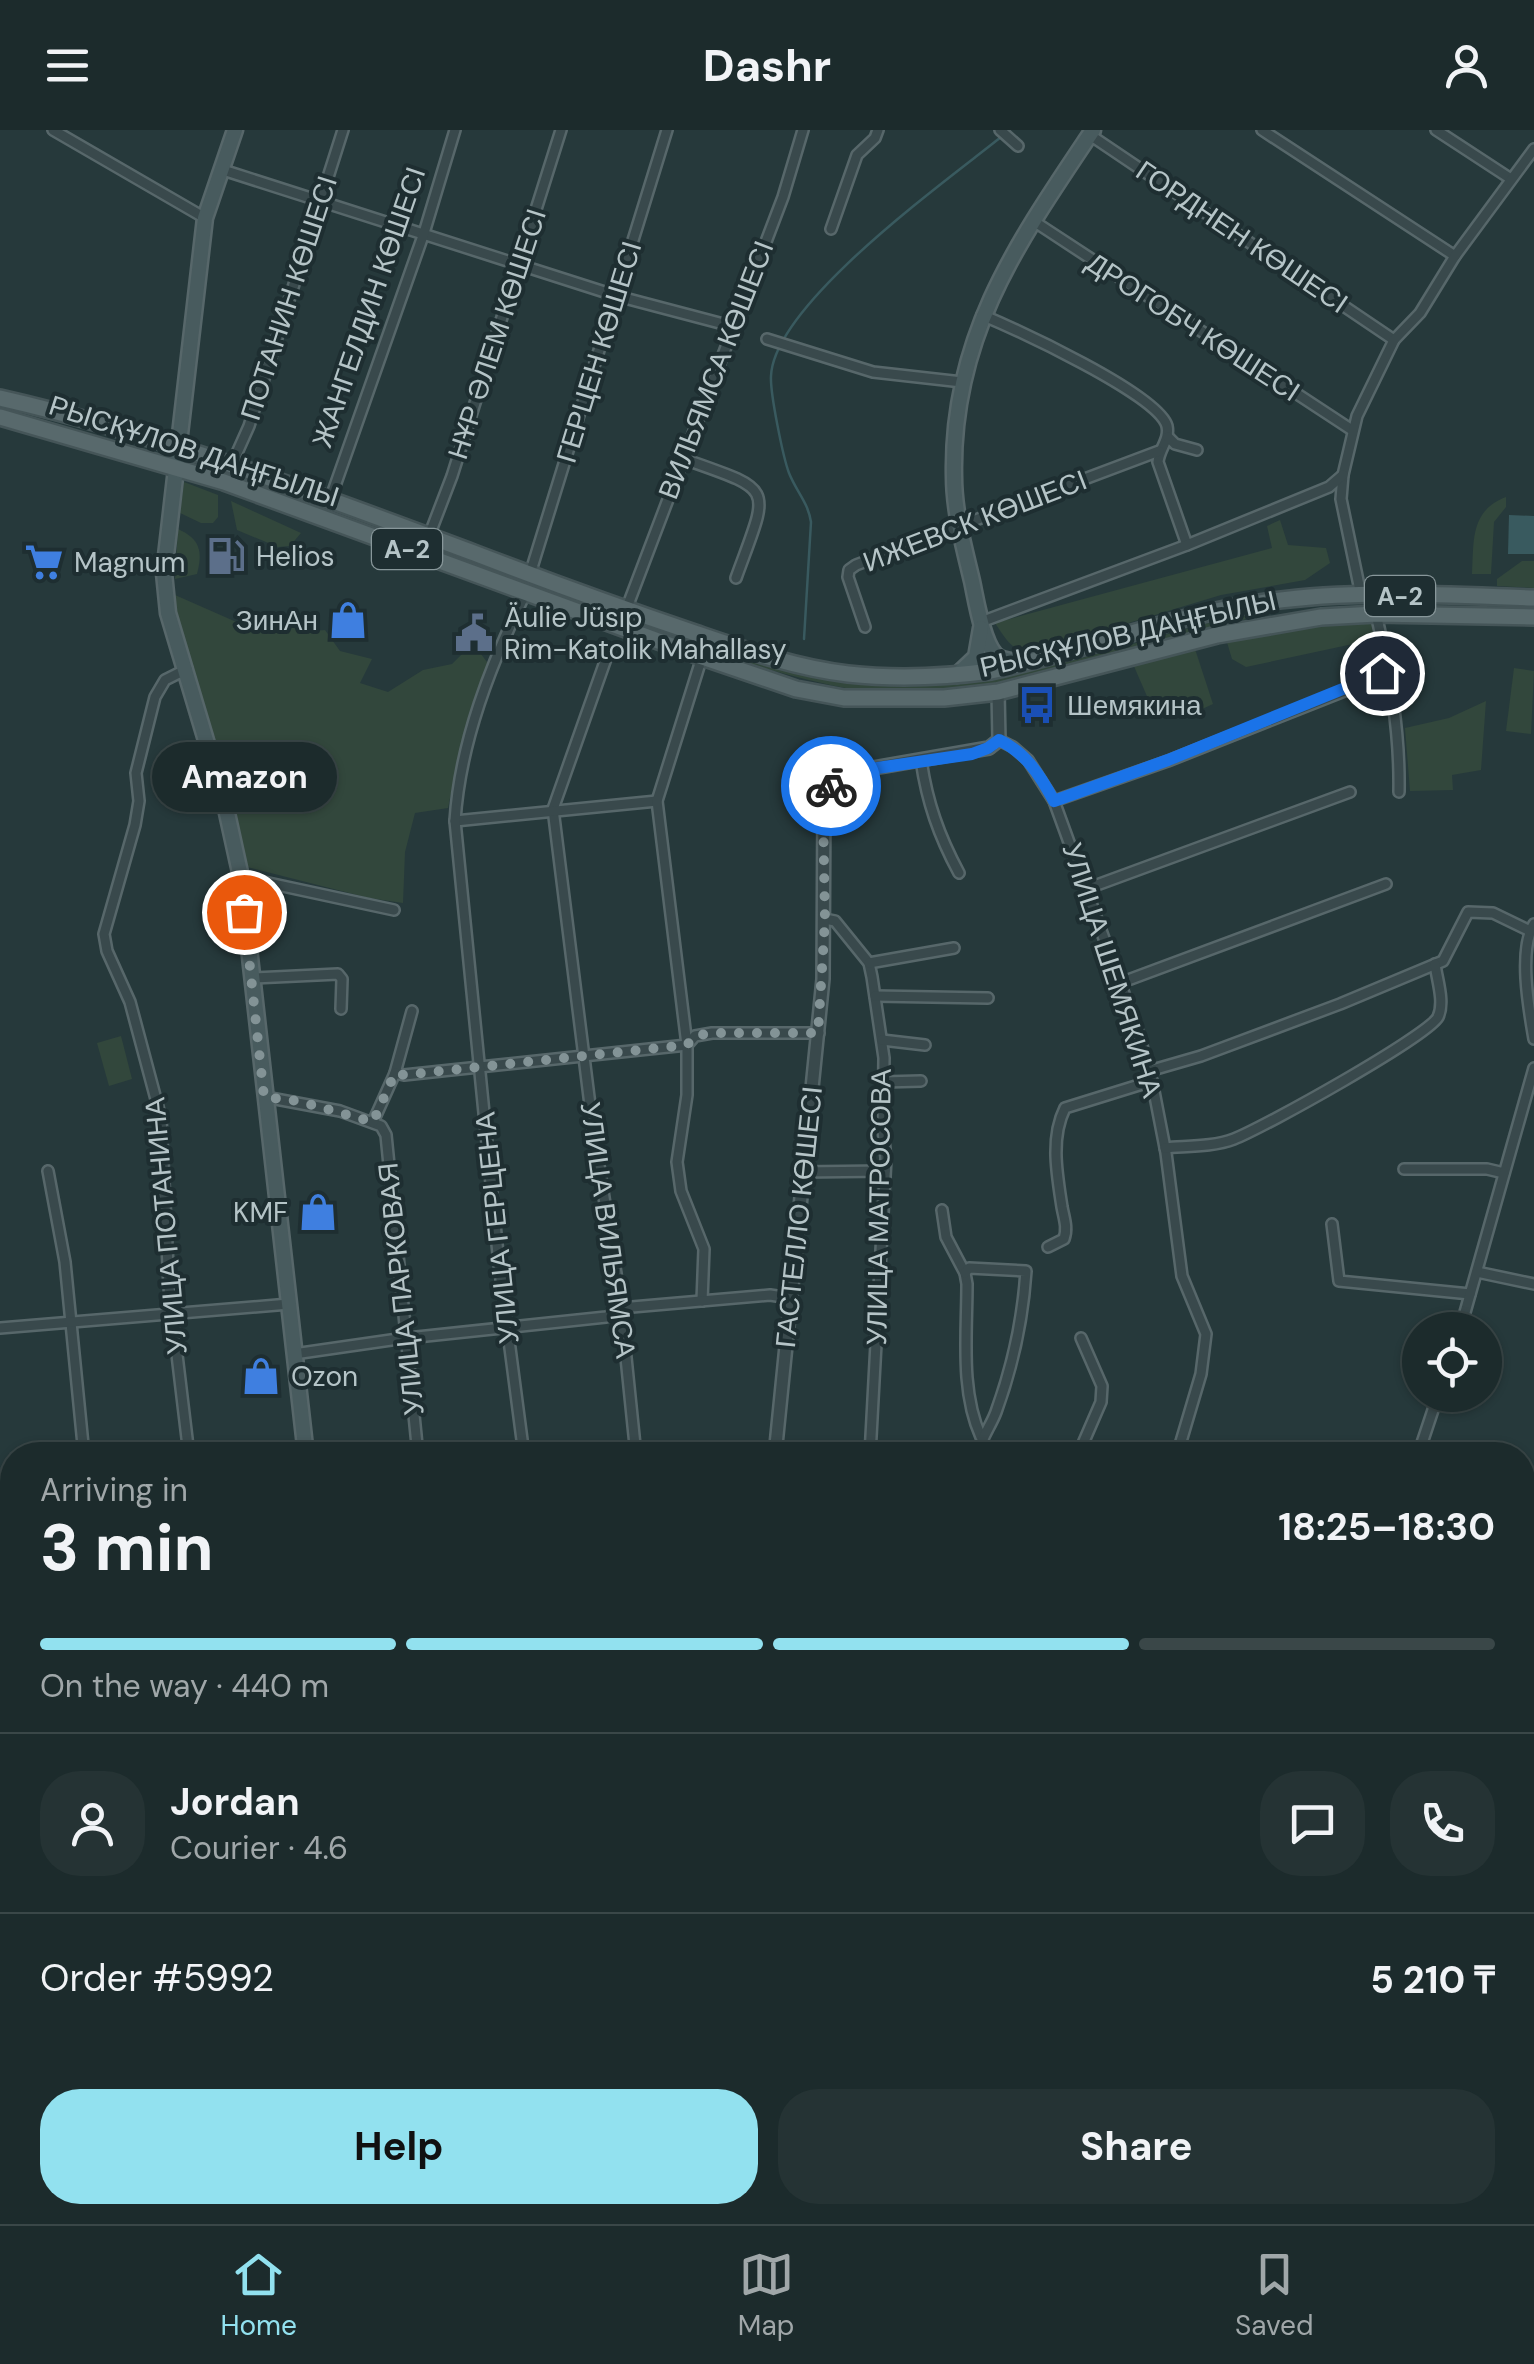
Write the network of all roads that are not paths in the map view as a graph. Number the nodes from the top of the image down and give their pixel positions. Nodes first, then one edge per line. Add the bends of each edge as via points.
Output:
1 (53, 130) edge
2 (235, 130) edge
3 (342, 130) edge
4 (455, 130) edge
5 (560, 130) edge
6 (667, 130) edge
7 (803, 130) edge
8 (878, 130) edge
9 (1262, 130) edge
10 (1436, 130) edge
11 (1092, 132) edge
12 (1534, 149) edge
13 (222, 170) junction
14 (1511, 179) junction
15 (320, 201) junction
16 (205, 218) junction
17 (1034, 222) junction
18 (831, 229) dead end
19 (424, 233) junction
20 (1455, 256) junction
21 (520, 266) junction
22 (617, 296) junction
23 (982, 316) junction
24 (732, 326) junction
25 (771, 340) dead end
26 (1394, 340) junction
27 (962, 382) junction
28 (0, 386) edge
29 (0, 398) edge
30 (59, 412) junction
31 (0, 417) edge
32 (25, 422) junction
33 (1352, 430) junction
34 (0, 432) edge
35 (1168, 438) junction
36 (177, 446) junction
37 (1196, 450) dead end
38 (1159, 451) junction
39 (682, 458) junction
40 (232, 464) junction
41 (174, 466) junction
42 (1343, 476) junction
43 (330, 500) junction
44 (959, 525) junction
45 (344, 526) junction
46 (429, 536) junction
47 (1187, 545) junction
48 (530, 574) junction
49 (475, 575) junction
50 (736, 578) dead end
51 (558, 585) junction
52 (525, 594) junction
53 (1361, 596) junction
54 (1467, 596) junction
55 (1534, 598) edge
56 (1266, 602) junction
57 (626, 610) junction
58 (1376, 614) junction
59 (1466, 616) junction
60 (590, 617) junction
61 (1534, 617) edge
62 (658, 620) junction
63 (981, 622) junction
64 (1270, 624) junction
65 (865, 627) dead end
66 (607, 656) dead end
67 (702, 657) junction
68 (1025, 664) junction
69 (187, 669) junction
70 (1390, 672) junction
71 (957, 675) junction
72 (998, 692) junction
73 (999, 740) junction
74 (820, 744) dead end
75 (921, 760) junction
76 (1350, 792) dead end
77 (1399, 792) dead end
78 (824, 799) junction
79 (656, 801) junction
80 (1054, 801) junction
81 (553, 809) junction
82 (455, 821) junction
83 (959, 873) dead end
84 (241, 877) junction
85 (1386, 884) dead end
86 (1086, 889) junction
87 (394, 910) dead end
88 (825, 920) junction
89 (1532, 928) edge
90 (954, 948) dead end
91 (868, 963) junction
92 (1434, 964) junction
93 (252, 978) junction
94 (1120, 983) junction
95 (876, 996) junction
96 (988, 998) dead end
97 (341, 1009) dead end
98 (412, 1011) dead end
99 (818, 1033) junction
100 (1534, 1039) edge
101 (882, 1040) junction
102 (925, 1044) dead end
103 (687, 1045) junction
104 (586, 1055) junction
105 (480, 1067) junction
106 (1534, 1068) edge
107 (395, 1073) junction
108 (1151, 1076) junction
109 (921, 1080) dead end
110 (883, 1082) junction
111 (264, 1097) junction
112 (373, 1122) junction
113 (1165, 1148) junction
114 (1404, 1169) dead end
115 (48, 1170) dead end
116 (885, 1171) junction
117 (802, 1172) junction
118 (1504, 1173) junction
119 (942, 1210) dead end
120 (1332, 1224) dead end
121 (1048, 1246) dead end
122 (1477, 1272) junction
123 (966, 1273) junction
124 (1534, 1284) edge
125 (1470, 1294) junction
126 (790, 1298) junction
127 (702, 1301) junction
128 (289, 1304) junction
129 (621, 1311) junction
130 (1465, 1312) edge
131 (172, 1314) junction
132 (70, 1323) junction
133 (0, 1328) edge
134 (507, 1328) junction
135 (404, 1338) junction
136 (1081, 1338) dead end
137 (294, 1354) junction
138 (1432, 1412) edge
139 (981, 1436) junction
140 (83, 1442) edge
141 (187, 1442) edge
142 (304, 1442) edge
143 (416, 1442) edge
144 (522, 1442) edge
145 (635, 1442) edge
146 (776, 1442) edge
147 (871, 1442) edge
148 (980, 1442) edge
149 (1084, 1442) edge
150 (1180, 1442) edge
151 (1422, 1442) edge

1 - 16 street
2 - 13 main road
3 - 15 street, ПОТАНИН КӨШЕСІ
4 - 19 street, ЖАНГЕЛДИН КӨШЕСІ
5 - 21 street, НҰР ӘЛЕМ КӨШЕСІ
6 - 22 street, ГЕРЦЕН КӨШЕСІ
7 - 24 street, ВИЛЬЯМСА КӨШЕСІ
8 - 18 street via 857,155
9 - 20 street
10 - 14 street
11 - 17 main road
11 - 26 street, ГОРДНЕН КӨШЕСІ
12 - 14 street
13 - 15 street
13 - 16 main road
14 - 20 street
15 - 19 street
15 - 40 street, ПОТАНИН КӨШЕСІ
16 - 36 main road
17 - 23 main road
17 - 33 street, ДРОГОБЧ КӨШЕСІ
19 - 21 street
19 - 43 street, ЖАНГЕЛДИН КӨШЕСІ
20 - 26 street
21 - 22 street
21 - 46 street, НҰР ӘЛЕМ КӨШЕСІ
22 - 24 street
22 - 48 street, ГЕРЦЕН КӨШЕСІ
23 - 27 main road
23 - 35 street via 1070,356 1157,410
24 - 39 street, ВИЛЬЯМСА КӨШЕСІ
25 - 27 street via 873,372
26 - 33 street
27 - 44 main road via 955,425
28 - 30 main road
29 - 30 main road, РЫСҚҰЛОВ ДАҢҒЫЛЫ / A-2
30 - 36 main road, РЫСҚҰЛОВ ДАҢҒЫЛЫ / A-2
31 - 32 main road, РЫСҚҰЛОВ ДАҢҒЫЛЫ
32 - 34 main road
32 - 41 main road, РЫСҚҰЛОВ ДАҢҒЫЛЫ
33 - 42 street
35 - 37 street
35 - 38 street
36 - 40 main road, РЫСҚҰЛОВ ДАҢҒЫЛЫ / A-2
36 - 41 main road
38 - 44 street, ИЖЕВСК КӨШЕСІ
38 - 47 street
39 - 50 street via 745,480 758,492 762,507
39 - 57 street, ВИЛЬЯМСА КӨШЕСІ
40 - 43 main road, РЫСҚҰЛОВ ДАҢҒЫЛЫ / A-2
41 - 45 main road, РЫСҚҰЛОВ ДАҢҒЫЛЫ / A-2
41 - 69 main road via 164,596
42 - 47 street
42 - 53 street via 1343,521
43 - 46 main road, РЫСҚҰЛОВ ДАҢҒЫЛЫ / A-2
44 - 63 main road
44 - 65 street, ИЖЕВСК КӨШЕСІ via 848,570
45 - 46 main road via 349,522 418,547
45 - 49 main road, РЫСҚҰЛОВ ДАҢҒЫЛЫ / A-2
46 - 48 main road, РЫСҚҰЛОВ ДАҢҒЫЛЫ / A-2
47 - 63 street
48 - 51 main road, РЫСҚҰЛОВ ДАҢҒЫЛЫ / A-2
49 - 51 main road via 482,569 550,594
49 - 52 main road, РЫСҚҰЛОВ ДАҢҒЫЛЫ / A-2
51 - 57 main road, РЫСҚҰЛОВ ДАҢҒЫЛЫ / A-2
52 - 60 main road, РЫСҚҰЛОВ ДАҢҒЫЛЫ / A-2
52 - 82 street, УЛИЦА ГЕРЦЕНА via 475,719
53 - 54 main road, РЫСҚҰЛОВ ДАҢҒЫЛЫ / A-2
53 - 56 main road, РЫСҚҰЛОВ ДАҢҒЫЛЫ / A-2
54 - 55 main road, РЫСҚҰЛОВ ДАҢҒЫЛЫ / A-2
54 - 59 main road
56 - 64 main road
56 - 68 main road, РЫСҚҰЛОВ ДАҢҒЫЛЫ / A-2
57 - 62 main road, РЫСҚҰЛОВ ДАҢҒЫЛЫ / A-2
58 - 59 main road, РЫСҚҰЛОВ ДАҢҒЫЛЫ / A-2
58 - 64 main road, РЫСҚҰЛОВ ДАҢҒЫЛЫ / A-2
58 - 70 street
59 - 61 main road, РЫСҚҰЛОВ ДАҢҒЫЛЫ / A-2
60 - 62 main road via 595,610 649,629
60 - 67 main road, РЫСҚҰЛОВ ДАҢҒЫЛЫ / A-2
62 - 71 main road, РЫСҚҰЛОВ ДАҢҒЫЛЫ / A-2 via 816,669
63 - 68 main road via 993,652
63 - 71 main road via 976,657
64 - 72 main road, РЫСҚҰЛОВ ДАҢҒЫЛЫ / A-2
66 - 81 street, УЛИЦА ВИЛЬЯМСА
67 - 72 main road, РЫСҚҰЛОВ ДАҢҒЫЛЫ / A-2 via 844,698
67 - 79 street
68 - 71 main road, РЫСҚҰЛОВ ДАҢҒЫЛЫ / A-2
69 - 84 main road
69 - 131 street, УЛИЦА ПОТАНИНА via 164,680 155,697 136,773 135,825 104,934 162,1118
70 - 77 street
70 - 80 street
72 - 73 street
73 - 75 street via 972,754
73 - 80 street, УЛИЦА ШЕМЯКИНА via 1028,760
74 - 78 street
75 - 78 street via 850,772 832,783
75 - 83 street via 927,802
76 - 86 street
78 - 88 street, ГАСТЕЛЛО КӨШЕСІ
79 - 81 street
79 - 103 street
80 - 86 street, УЛИЦА ШЕМЯКИНА
81 - 82 street
81 - 104 street, УЛИЦА ВИЛЬЯМСА
82 - 105 street, УЛИЦА ГЕРЦЕНА
84 - 87 street
84 - 93 main road
85 - 94 street
86 - 94 street, УЛИЦА ШЕМЯКИНА
88 - 91 street, УЛИЦА МАТРОСОВА via 834,921
88 - 99 street, ГАСТЕЛЛО КӨШЕСІ
89 - 92 street via 1493,913 1468,912 1443,961
89 - 100 street via 1526,969
90 - 91 street
91 - 95 street, УЛИЦА МАТРОСОВА
92 - 108 street
92 - 113 street via 1442,1006 1437,1021 1302,1106 1232,1140
93 - 97 street via 338,974
93 - 111 main road
94 - 108 street, УЛИЦА ШЕМЯКИНА
95 - 96 street
95 - 101 street, УЛИЦА МАТРОСОВА
98 - 107 street
99 - 103 street via 712,1033
99 - 117 street, ГАСТЕЛЛО КӨШЕСІ
101 - 102 street
101 - 110 street, УЛИЦА МАТРОСОВА
103 - 104 street
103 - 127 street via 677,1162 704,1249
104 - 105 street
104 - 129 street, УЛИЦА ВИЛЬЯМСА
105 - 107 street
105 - 134 street, УЛИЦА ГЕРЦЕНА
106 - 118 street
107 - 112 street
108 - 113 street, УЛИЦА ШЕМЯКИНА
108 - 121 street via 1066,1108 1056,1145 1067,1230
109 - 110 street
110 - 116 street, УЛИЦА МАТРОСОВА
111 - 112 street
111 - 128 main road
112 - 135 street, УЛИЦА ПАРКОВАЯ via 386,1135
113 - 150 street, УЛИЦА ШЕМЯКИНА via 1182,1276 1206,1334
114 - 118 street
115 - 132 street
116 - 117 street
116 - 147 street, УЛИЦА МАТРОСОВА
117 - 126 street, ГАСТЕЛЛО КӨШЕСІ
118 - 122 street
119 - 123 street via 946,1237
120 - 125 street via 1339,1281
122 - 124 street
122 - 125 street
123 - 139 street via 968,1373
123 - 139 street via 1026,1271 1005,1378
125 - 130 street
126 - 127 street
126 - 146 street, ГАСТЕЛЛО КӨШЕСІ
127 - 129 street
128 - 131 street
128 - 137 main road
129 - 134 street
129 - 145 street, УЛИЦА ВИЛЬЯМСА
131 - 132 street
131 - 141 street, УЛИЦА ПОТАНИНА
132 - 133 street
132 - 140 street
134 - 135 street
134 - 144 street, УЛИЦА ГЕРЦЕНА
135 - 137 street
135 - 143 street, УЛИЦА ПАРКОВАЯ
136 - 149 street via 1102,1386
137 - 142 main road
138 - 151 street
139 - 148 street

